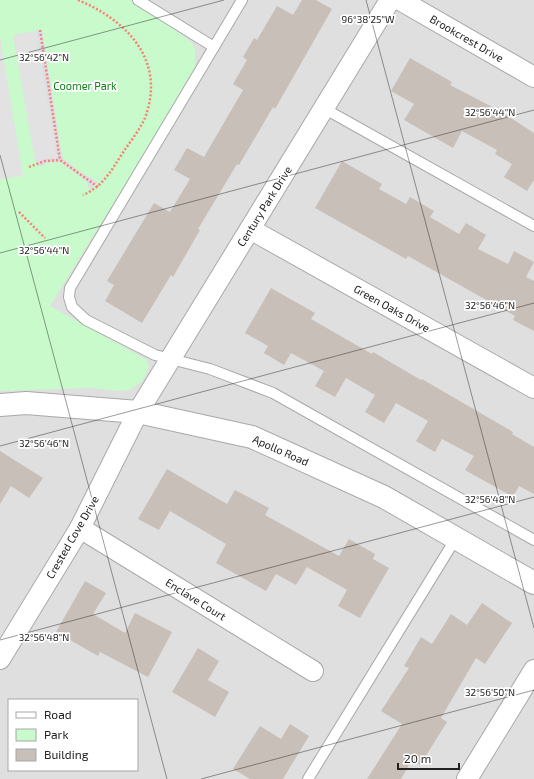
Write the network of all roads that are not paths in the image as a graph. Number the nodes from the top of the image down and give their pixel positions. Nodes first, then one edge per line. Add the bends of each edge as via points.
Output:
1 (138, 0) edge
2 (242, 0) edge
3 (390, 0) edge
4 (400, 0) edge
5 (214, 47) junction
6 (534, 77) edge
7 (325, 109) junction
8 (534, 226) edge
9 (250, 229) junction
10 (170, 359) junction
11 (534, 388) edge
12 (0, 405) edge
13 (138, 412) junction
14 (80, 528) junction
15 (456, 538) junction
16 (534, 540) edge
17 (534, 584) edge
18 (0, 659) edge
19 (534, 670) edge
20 (313, 671) dead end
21 (308, 779) edge
22 (467, 779) edge

1 - 5 lane
2 - 5 lane
3 - 7 street, Century Park Drive
4 - 6 street, Brookcrest Drive
5 - 10 lane via 70,288 72,307 86,320 155,355
7 - 8 lane
7 - 9 street, Century Park Drive
9 - 10 street, Century Park Drive
9 - 11 street, Green Oaks Drive
10 - 13 street, Century Park Drive
10 - 16 lane via 210,369 273,393
12 - 13 street, Apollo Road via 26,403
13 - 14 street, Crested Cove Drive
13 - 15 street, Apollo Road via 252,437 384,497
14 - 18 street, Crested Cove Drive
14 - 20 street, Enclave Court
15 - 17 street, Apollo Road
15 - 21 lane
19 - 22 street

